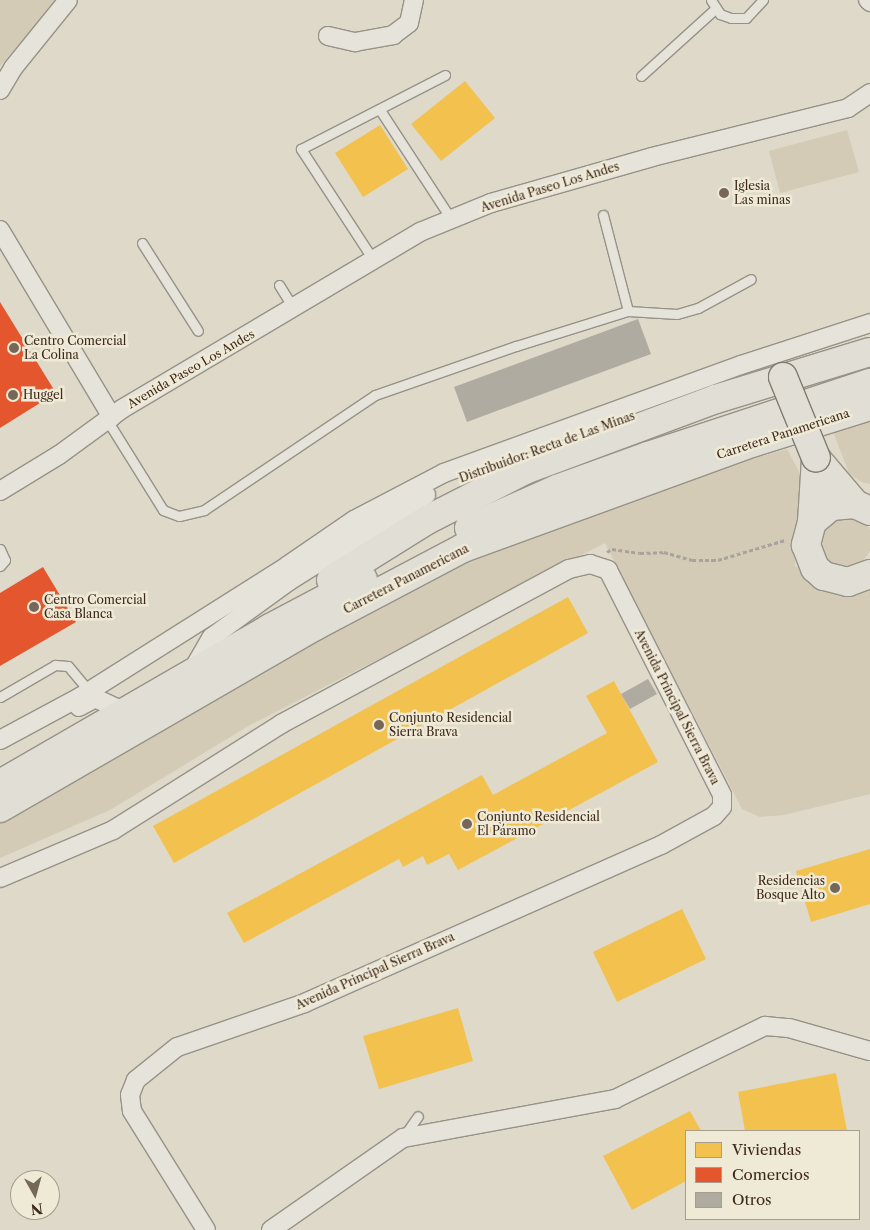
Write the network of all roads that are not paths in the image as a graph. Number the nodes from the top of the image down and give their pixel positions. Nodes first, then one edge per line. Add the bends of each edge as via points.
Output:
1 (68, 0) edge
2 (414, 0) edge
3 (763, 0) edge
4 (713, 5) edge
5 (328, 36) dead end
6 (445, 75) dead end
7 (641, 76) dead end
8 (0, 90) edge
9 (870, 93) edge
10 (380, 110) junction
11 (603, 215) dead end
12 (451, 219) junction
13 (0, 230) edge
14 (142, 243) dead end
15 (374, 261) junction
16 (751, 279) dead end
17 (279, 284) dead end
18 (294, 310) junction
19 (628, 311) junction
20 (870, 323) edge
21 (198, 331) dead end
22 (870, 333) edge
23 (870, 352) edge
24 (783, 377) junction
25 (870, 384) edge
26 (870, 406) edge
27 (114, 415) junction
28 (816, 458) junction
29 (0, 491) edge
30 (866, 508) edge
31 (809, 527) junction
32 (0, 549) edge
33 (0, 566) edge
34 (870, 574) edge
35 (270, 628) junction
36 (189, 676) junction
37 (0, 697) edge
38 (95, 698) junction
39 (126, 712) junction
40 (0, 740) edge
41 (0, 751) edge
42 (0, 784) edge
43 (0, 808) edge
44 (0, 878) edge
45 (870, 1051) edge
46 (418, 1116) dead end
47 (403, 1138) junction
48 (206, 1230) edge
49 (271, 1230) edge

1 - 8 street via 13,68
2 - 5 street via 409,23 393,35 355,42
3 - 4 lane via 746,18 731,18
4 - 7 lane
6 - 10 lane
9 - 12 street, Avenida Paseo Los Andes via 848,108 652,157 491,203
10 - 12 lane
10 - 15 lane via 301,149
11 - 19 lane
12 - 15 street, Avenida Paseo Los Andes via 420,232
13 - 27 street
14 - 21 lane
15 - 18 street, Avenida Paseo Los Andes
16 - 19 lane via 698,308 677,314
17 - 18 lane
18 - 27 street, Avenida Paseo Los Andes
19 - 27 lane via 375,395 204,510 179,516 163,510
20 - 40 street via 741,365 444,473 354,520 80,697
22 - 36 street, Distribuidor: Recta de Las Minas via 468,474 386,518 274,592 212,637
23 - 24 main road
24 - 28 main road, bridge
24 - 35 main road via 525,470 427,520 340,573
25 - 35 main road, Carretera Panamericana via 557,489 436,543
26 - 43 main road, Carretera Panamericana via 755,442 463,548 315,626
27 - 29 street, Avenida Paseo Los Andes
28 - 30 main road
28 - 31 main road
30 - 31 main road via 831,506
31 - 34 main road via 809,557 824,576 848,582
32 - 33 lane via 4,560
35 - 36 main road, Carretera Panamericana
36 - 39 main road, Carretera Panamericana
37 - 38 lane via 55,666 68,666
38 - 39 street
38 - 41 street
39 - 42 main road, Carretera Panamericana
44 - 48 street, Avenida Principal Sierra Brava via 113,830 281,724 569,569 590,564 608,570 722,795 722,807 714,816 661,845 305,1003 177,1047 136,1080 130,1095 132,1111
45 - 47 street via 788,1028 765,1026 615,1099
46 - 47 lane
47 - 49 street

